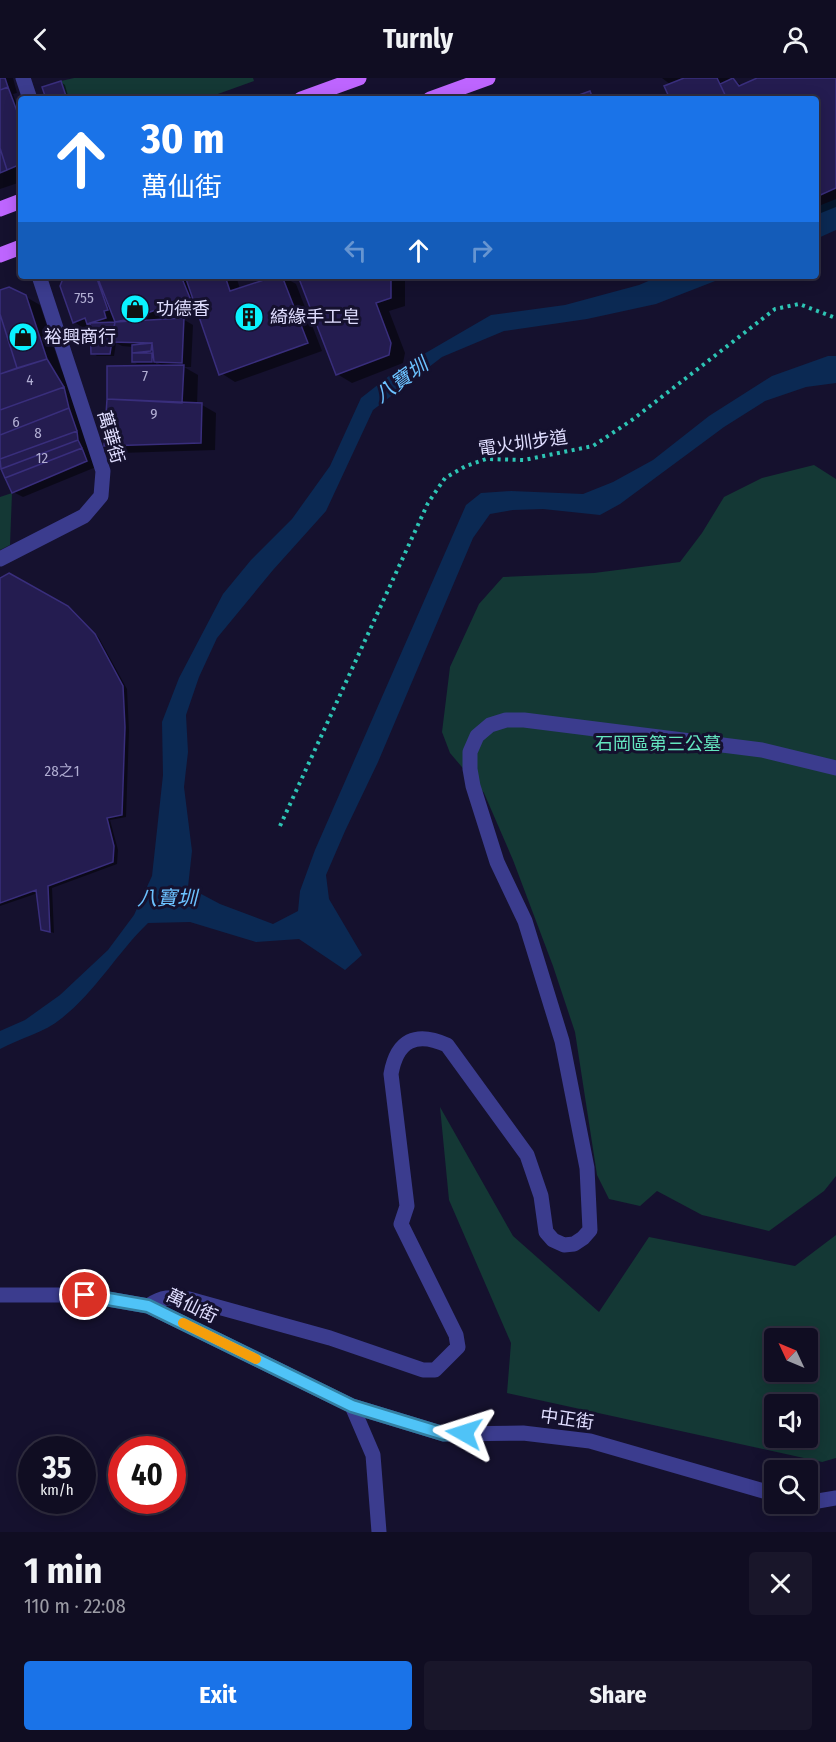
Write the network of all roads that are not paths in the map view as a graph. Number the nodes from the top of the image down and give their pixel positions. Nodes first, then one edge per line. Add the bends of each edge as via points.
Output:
1 (23, 78) edge
2 (359, 78) edge
3 (488, 78) edge
4 (29, 96) edge
5 (309, 96) edge
6 (438, 96) edge
7 (18, 202) edge
8 (0, 209) edge
9 (18, 249) edge
10 (0, 255) edge
11 (40, 279) edge
12 (0, 559) edge
13 (836, 768) edge
14 (0, 1295) edge
15 (148, 1306) junction
16 (352, 1406) junction
17 (764, 1491) edge
18 (836, 1498) edge
19 (818, 1501) edge
20 (380, 1532) edge

1 - 4 street
2 - 5 main road
3 - 6 main road
7 - 8 main road
9 - 10 main road
11 - 12 street, 萬華街 via 103,471 101,496 84,516
13 - 15 street via 762,750 524,720 490,725 477,736 470,752 473,786 497,862 525,921 562,1041 587,1168 590,1230 574,1244 564,1245 546,1232 542,1196 526,1155 447,1045 420,1037 399,1050 392,1074 407,1206 402,1224 456,1335 458,1347 435,1370 423,1370 330,1338 189,1299 160,1298
14 - 15 street, 萬仙街 via 85,1295
15 - 16 street, 萬仙街
16 - 17 street, 中正街 via 444,1434 524,1433 590,1441
16 - 20 street via 374,1455
18 - 19 street

